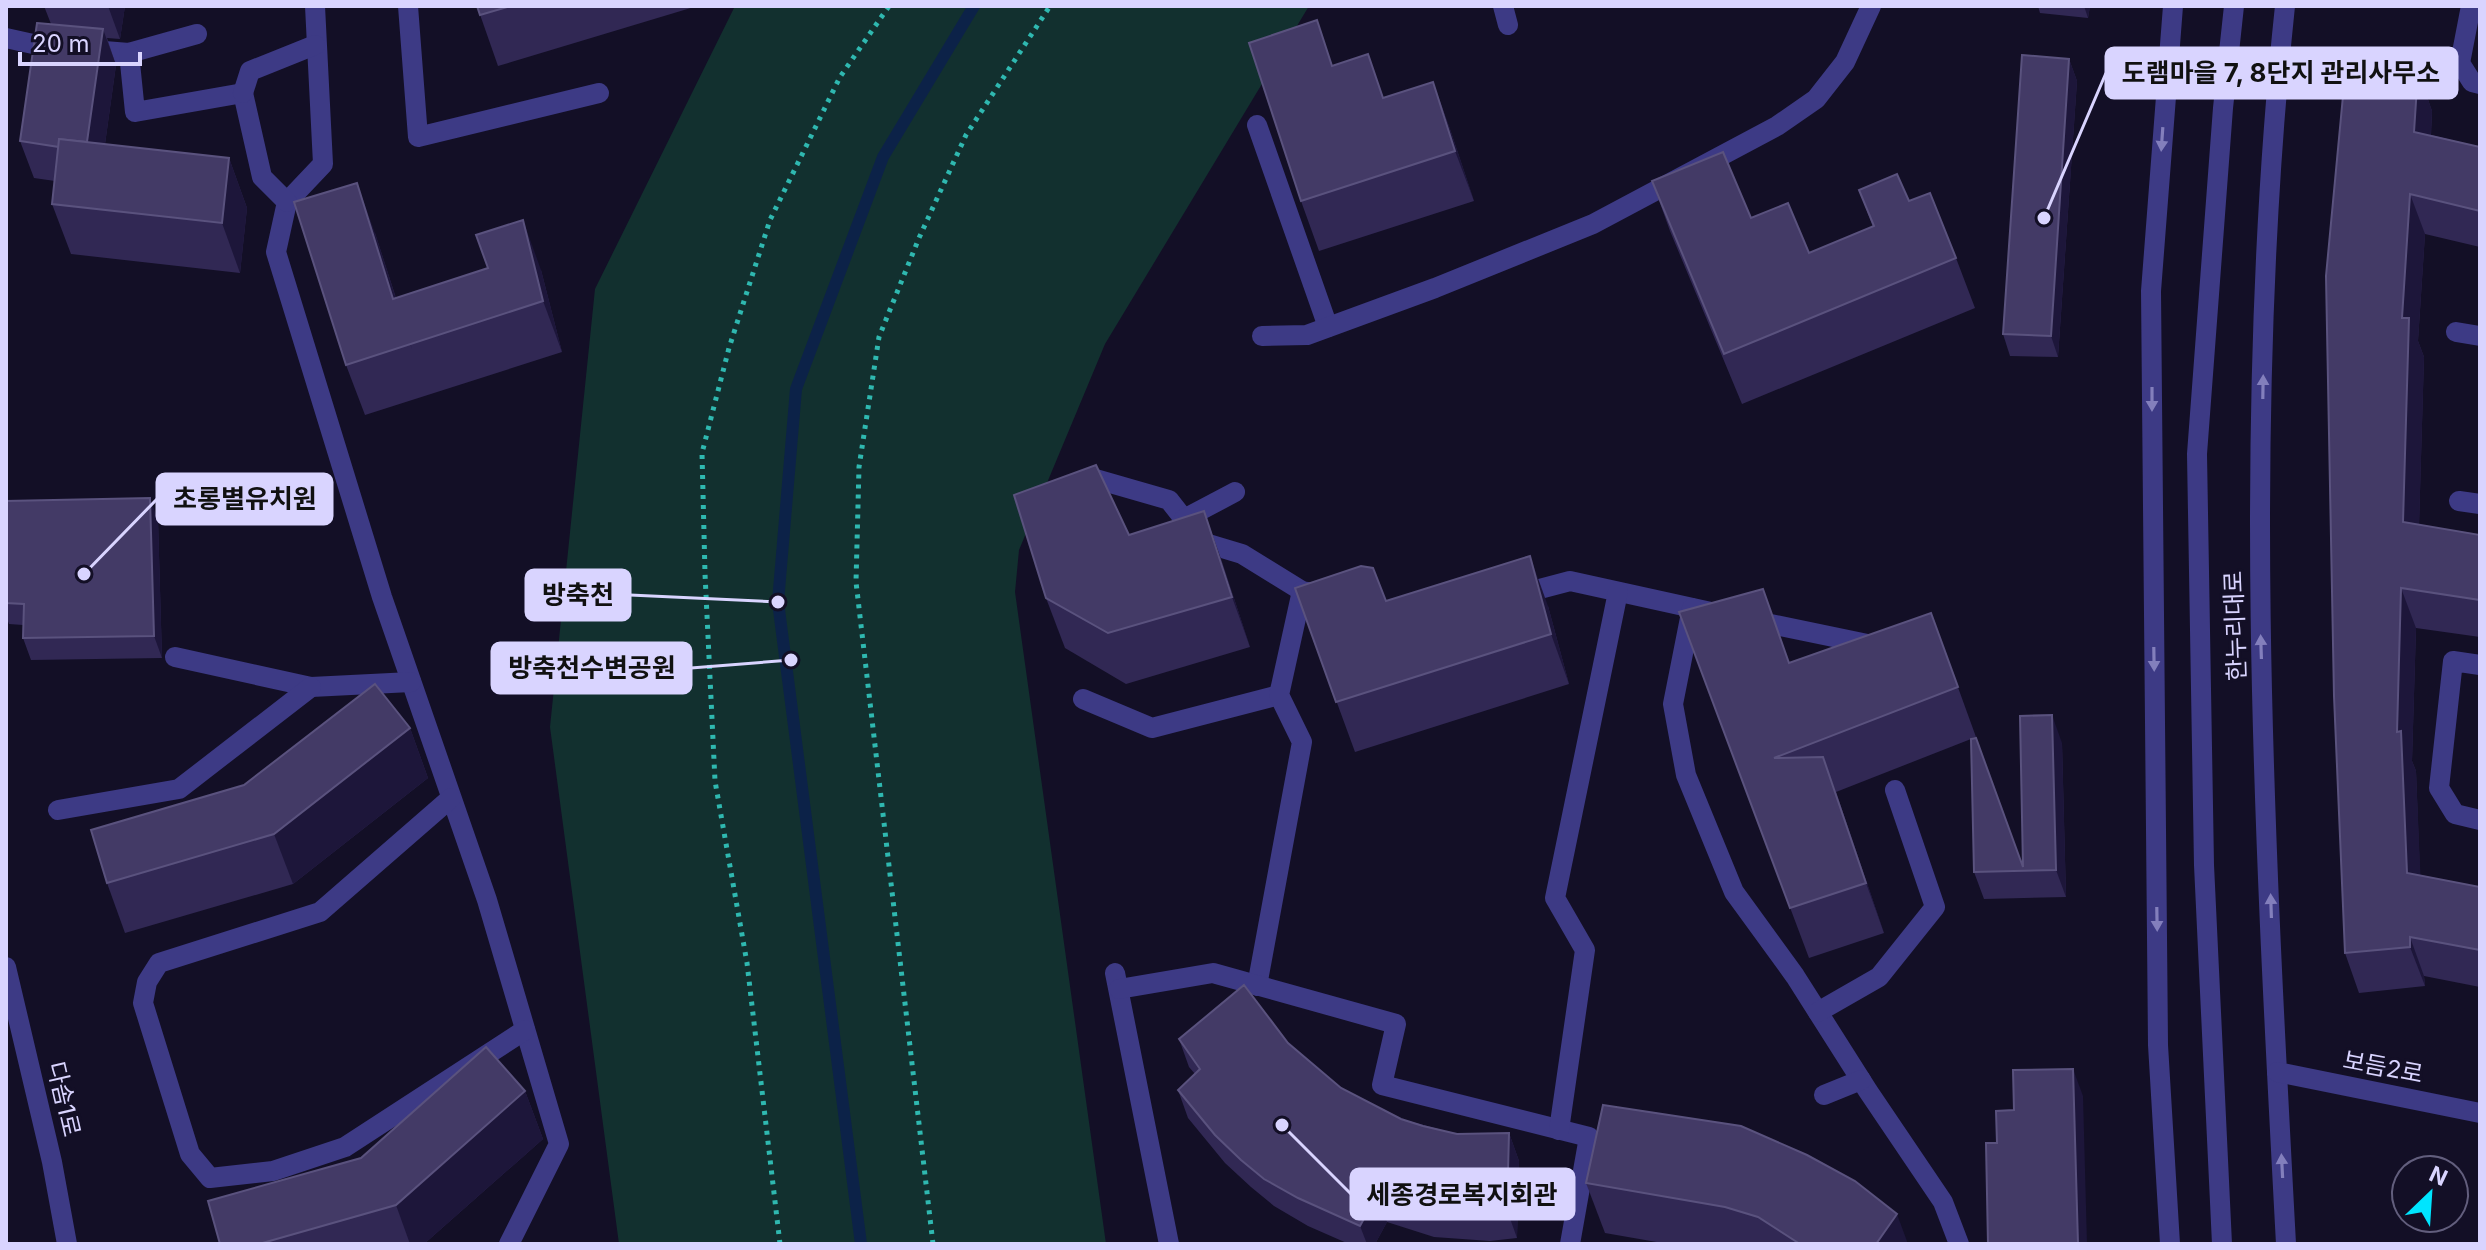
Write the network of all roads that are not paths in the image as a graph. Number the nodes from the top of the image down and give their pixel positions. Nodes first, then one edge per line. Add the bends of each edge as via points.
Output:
1 (315, 6) edge
2 (408, 6) edge
3 (1871, 6) edge
4 (2173, 6) edge
5 (2234, 6) edge
6 (2285, 6) edge
7 (2471, 6) edge
8 (197, 34) dead end
9 (6, 38) edge
10 (315, 45) junction
11 (129, 53) junction
12 (2480, 84) edge
13 (243, 93) junction
14 (599, 93) dead end
15 (1257, 125) edge
16 (287, 202) junction
17 (1328, 327) junction
18 (2456, 332) dead end
19 (1262, 336) dead end
20 (2480, 336) edge
21 (1096, 479) edge
22 (1235, 492) dead end
23 (2459, 501) dead end
24 (2480, 504) edge
25 (1184, 519) junction
26 (1302, 591) junction
27 (1618, 592) junction
28 (1346, 598) edge
29 (1496, 601) edge
30 (1692, 608) junction
31 (1900, 651) edge
32 (175, 657) dead end
33 (2480, 665) edge
34 (411, 682) junction
35 (311, 687) junction
36 (1279, 695) junction
37 (1083, 699) dead end
38 (1895, 790) dead end
39 (451, 798) junction
40 (58, 810) dead end
41 (2480, 820) edge
42 (6, 967) edge
43 (1257, 986) junction
44 (1818, 1012) junction
45 (525, 1030) junction
46 (2277, 1072) junction
47 (1861, 1080) junction
48 (1824, 1095) dead end
49 (2480, 1113) edge
50 (1559, 1130) junction
51 (67, 1244) edge
52 (509, 1244) edge
53 (1169, 1244) edge
54 (1570, 1244) edge
55 (1959, 1244) edge
56 (2170, 1244) edge
57 (2222, 1244) edge
58 (2286, 1244) edge

1 - 10 street
2 - 14 street via 418,137
3 - 17 street via 1845,62 1816,99 1777,126 1593,224
4 -> 56 street via 2151,291 2158,1045
5 - 57 street via 2197,454 2204,865
46 -> 6 street, 한누리대로 via 2259,579 2264,302
7 - 12 street via 2460,63 2472,82
8 - 11 street
9 - 11 street
10 - 13 street via 250,71
10 - 16 street via 323,164
11 - 13 street via 135,112
13 - 16 street via 262,177
15 - 17 street
16 - 34 street via 276,252
17 - 19 street via 1307,335
18 - 20 street
21 - 25 street via 1169,500
22 - 25 street
23 - 24 street
25 - 26 street via 1202,542 1242,554
26 - 28 street
26 - 36 street
27 - 29 street via 1570,581
27 - 30 street
27 - 50 street via 1555,898 1585,950
30 - 31 street
30 - 44 street via 1673,704 1686,775 1734,892
32 - 35 street
33 - 41 street via 2453,661 2439,788 2455,814
34 - 35 street
34 - 39 street
35 - 40 street via 179,789
36 - 37 street via 1152,728
36 - 43 street via 1302,742
38 - 44 street via 1935,907 1879,977
39 - 45 street
39 - 45 street via 320,912 159,963 147,982 143,1003 190,1154 210,1178 273,1171 345,1147
42 - 51 street, 다솜1로
43 - 50 street via 1396,1024 1382,1085
43 - 53 street via 1213,973 1117,981
44 - 47 street
45 - 52 street via 559,1144
46 - 49 street, 보듬2로
58 -> 46 street, 한누리대로
47 - 48 street
47 - 55 street via 1943,1202
50 - 54 street via 1589,1137

